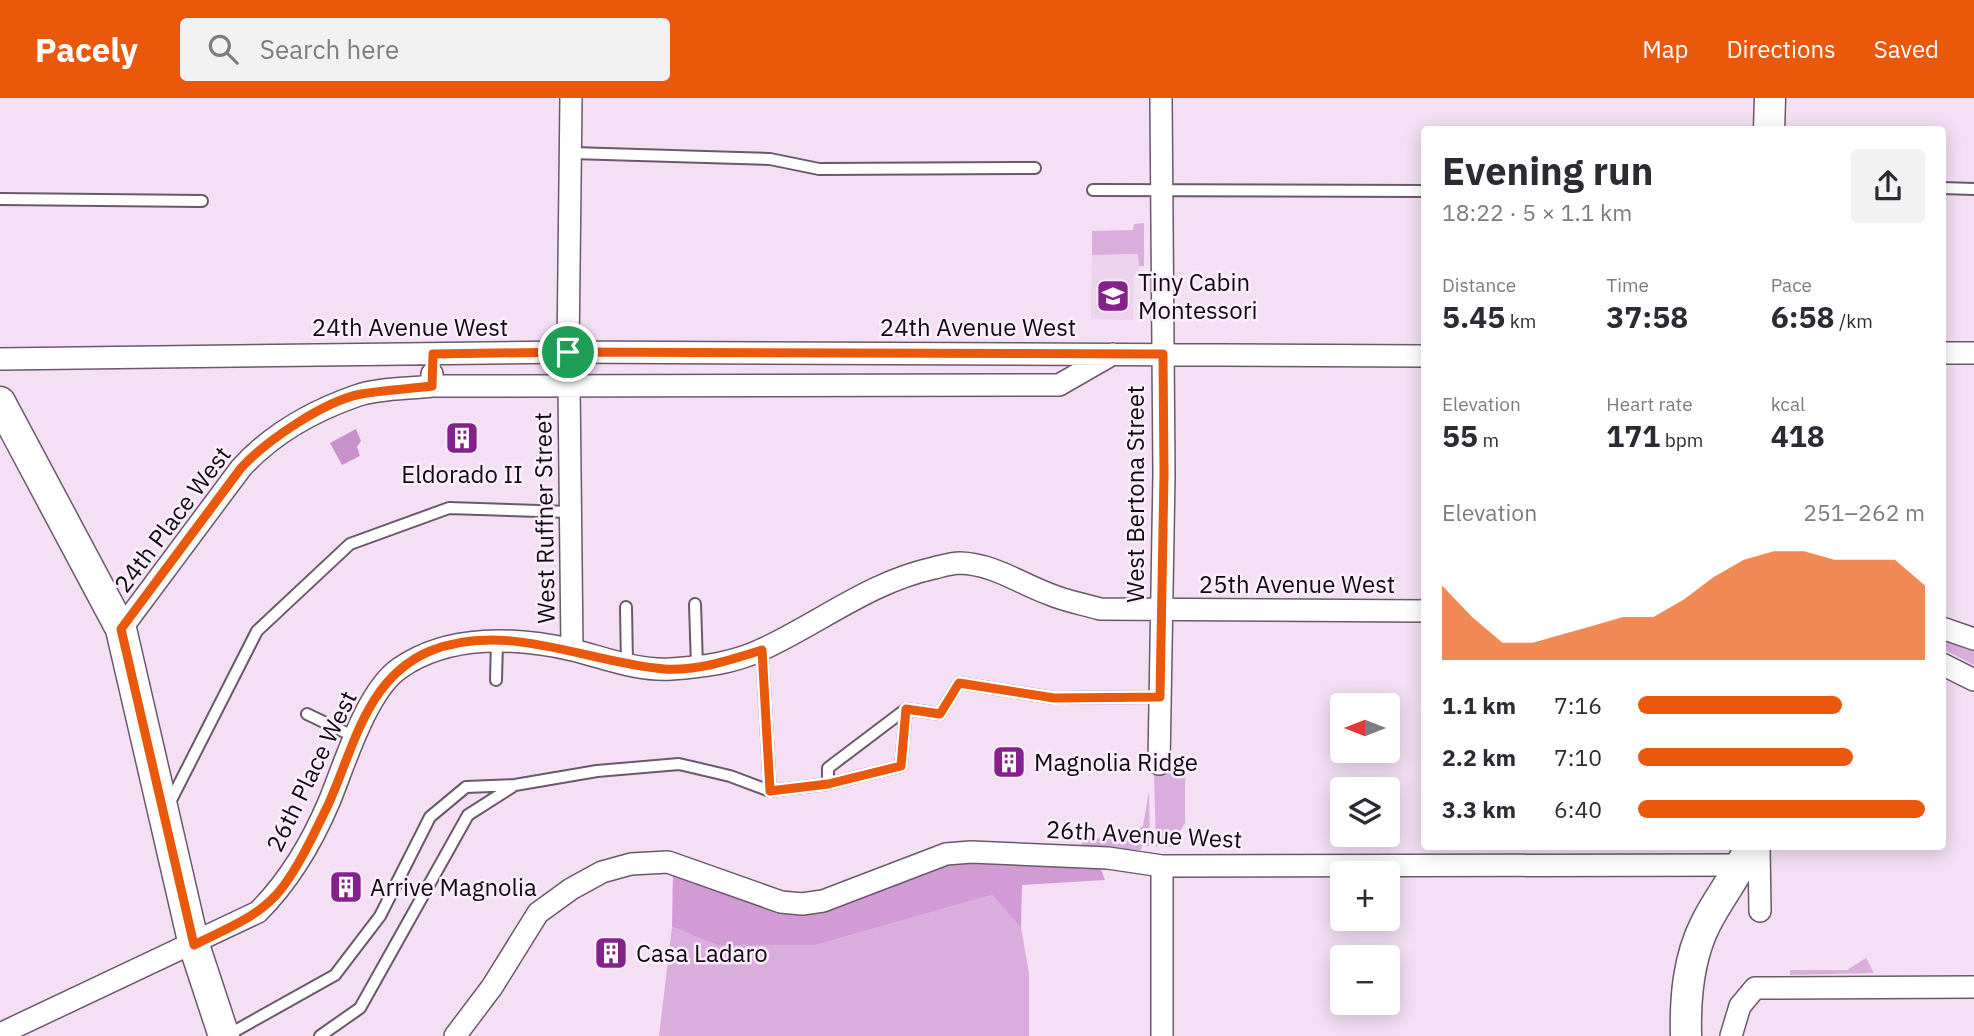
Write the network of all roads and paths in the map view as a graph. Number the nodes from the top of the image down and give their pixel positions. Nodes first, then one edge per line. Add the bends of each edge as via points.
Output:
1 (571, 98) edge
2 (1161, 98) edge
3 (1770, 98) edge
4 (1769, 126) edge
5 (572, 153) junction
6 (1035, 168) dead end
7 (1946, 188) edge
8 (1974, 189) edge
9 (1094, 190) dead end
10 (1161, 190) junction
11 (1421, 191) edge
12 (0, 199) edge
13 (202, 201) dead end
14 (568, 352) junction
15 (1115, 353) junction
16 (433, 354) junction
17 (1163, 354) junction
18 (1946, 354) edge
19 (1974, 354) edge
20 (1421, 356) edge
21 (0, 359) edge
22 (432, 386) junction
23 (569, 386) junction
24 (0, 402) edge
25 (570, 512) junction
26 (695, 604) dead end
27 (626, 607) dead end
28 (1161, 611) junction
29 (1421, 611) edge
30 (121, 629) junction
31 (1946, 629) edge
32 (1974, 639) edge
33 (497, 642) junction
34 (572, 650) junction
35 (762, 650) junction
36 (627, 665) junction
37 (697, 666) junction
38 (1946, 666) edge
39 (496, 680) dead end
40 (1974, 680) edge
41 (1160, 697) junction
42 (906, 709) junction
43 (307, 715) dead end
44 (353, 736) junction
45 (1158, 764) dead end
46 (828, 784) junction
47 (515, 785) junction
48 (770, 791) junction
49 (165, 812) junction
50 (1750, 853) edge
51 (1162, 866) junction
52 (1760, 911) dead end
53 (194, 945) junction
54 (1974, 987) edge
55 (0, 1034) edge
56 (225, 1036) edge
57 (320, 1036) edge
58 (455, 1036) edge
59 (1162, 1036) edge
60 (1686, 1036) edge
61 (1731, 1036) edge

1 - 5 street
2 - 10 street, West Bertona Street
3 - 4 street
5 - 6 lane via 770,159 819,169
5 - 14 street
7 - 8 lane
9 - 10 lane
10 - 11 lane
10 - 17 street, West Bertona Street
12 - 13 lane
14 - 15 street, 24th Avenue West
14 - 16 street, 24th Avenue West
15 - 17 street, 24th Avenue West
15 - 23 street, 24th Avenue West via 1059,385
16 - 21 street, 24th Avenue West
16 - 22 street
17 - 20 street, 24th Avenue West
17 - 28 street, West Bertona Street
18 - 19 street
22 - 23 street, 24th Avenue West
22 - 30 street, 24th Place West via 358,395 262,445
23 - 25 street, West Ruffner Street
24 - 30 street
25 - 34 street, West Ruffner Street
25 - 49 lane via 449,508 350,544 257,631
26 - 37 lane
27 - 36 lane
28 - 29 street, 25th Avenue West
28 - 35 street, 25th Avenue West via 1100,609 1050,595 995,569 959,563 878,585
28 - 41 street, West Bertona Street
30 - 49 street
31 - 32 street
33 - 34 street, 26th Place West
33 - 39 lane
33 - 44 street, 26th Place West via 473,641 431,651 397,670
34 - 36 street, 25th Avenue West
35 - 37 street, 25th Avenue West
35 - 48 lane
36 - 37 street, 25th Avenue West
38 - 40 street
41 - 42 lane via 1054,698 959,683 940,714
41 - 45 street, West Bertona Street
42 - 46 lane via 828,768
42 - 46 lane via 901,766
43 - 44 lane
44 - 53 street, 26th Place West via 328,804 282,888 258,912
46 - 48 lane
47 - 48 lane via 679,764
47 - 56 lane via 466,787 430,817 380,916 335,975
47 - 57 lane via 468,815 360,1008
49 - 53 street
50 - 51 street, 26th Avenue West
50 - 52 street
50 - 60 street via 1705,924 1693,957 1685,996
51 - 58 street, 26th Avenue West via 1108,858 946,853 823,901 802,904 781,902 668,862 631,864 602,872 538,914
51 - 59 street
53 - 55 street, 26th Place West
53 - 56 street
54 - 61 street via 1755,988 1740,1006

